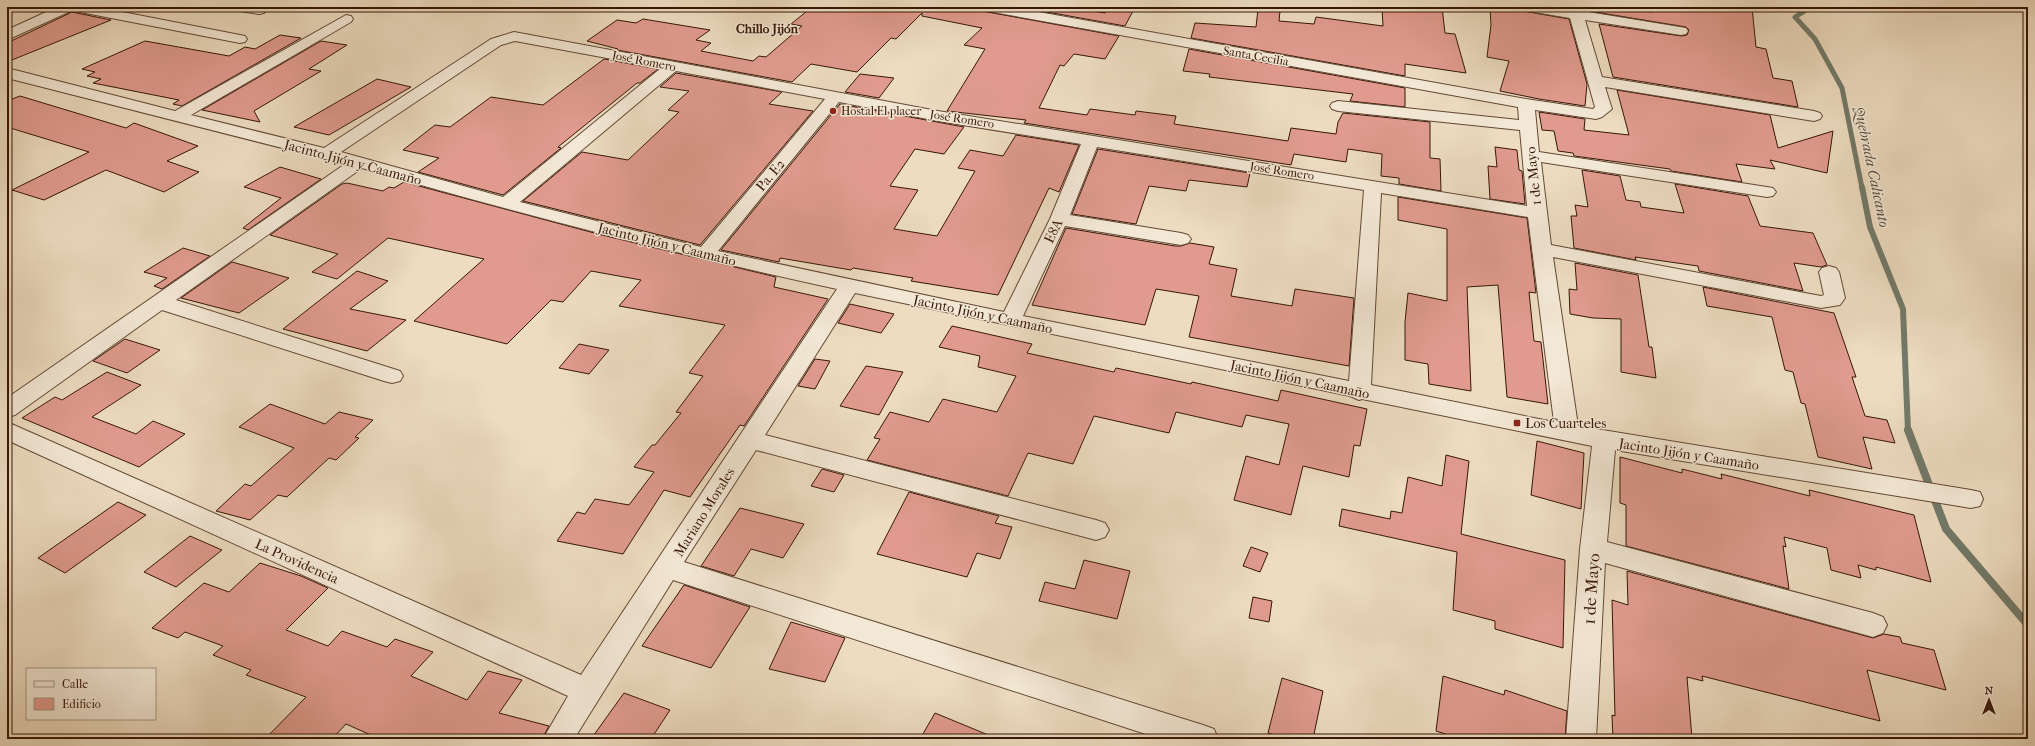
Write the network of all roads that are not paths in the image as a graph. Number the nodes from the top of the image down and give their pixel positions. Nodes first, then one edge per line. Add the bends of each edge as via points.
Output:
1 (68, 7) edge
2 (75, 7) edge
3 (238, 7) edge
4 (987, 7) edge
5 (1528, 7) edge
6 (259, 10) dead end
7 (1575, 11) edge
8 (346, 19) dead end
9 (1681, 31) dead end
10 (7, 36) edge
11 (240, 39) dead end
12 (673, 66) junction
13 (7, 73) edge
14 (1594, 80) junction
15 (836, 97) junction
16 (1526, 104) junction
17 (1338, 106) dead end
18 (177, 116) junction
19 (1814, 116) dead end
20 (1527, 126) junction
21 (1091, 140) junction
22 (327, 154) junction
23 (1532, 156) junction
24 (359, 162) junction
25 (1373, 186) junction
26 (1767, 192) dead end
27 (506, 204) junction
28 (1537, 213) junction
29 (1059, 219) junction
30 (1180, 240) dead end
31 (1543, 249) junction
32 (705, 254) junction
33 (1829, 272) dead end
34 (850, 285) junction
35 (159, 302) junction
36 (1011, 320) junction
37 (392, 376) dead end
38 (1359, 392) junction
39 (7, 409) edge
40 (7, 430) edge
41 (1567, 432) junction
42 (750, 440) junction
43 (1604, 440) junction
44 (1971, 499) dead end
45 (1096, 530) dead end
46 (1593, 549) junction
47 (669, 568) junction
48 (1873, 625) dead end
49 (587, 691) junction
50 (558, 739) edge
51 (1203, 739) edge
52 (1581, 739) edge

1 - 10 street
2 - 11 street
3 - 6 street
4 - 16 street, Santa Cecilia
5 - 7 street
7 - 9 street
7 - 14 street
8 - 18 street
12 - 15 street, José Romero
12 - 22 street, José Romero via 514,36 504,38
12 - 27 street
13 - 18 street, Jacinto Jijón y Caamaño
14 - 16 street via 1604,109 1602,112 1589,114
14 - 19 street
15 - 21 street, José Romero
15 - 32 street, Pa. E2
16 - 20 street, 1 de Mayo
17 - 20 street
18 - 22 street, Jacinto Jijón y Caamaño
20 - 23 street, 1 de Mayo
21 - 25 street, José Romero
21 - 29 street, E8A
22 - 24 street, Jacinto Jijón y Caamaño
23 - 26 street
23 - 28 street, 1 de Mayo
24 - 27 street, Jacinto Jijón y Caamaño
24 - 35 street
25 - 28 street, José Romero
25 - 38 street
27 - 32 street, Jacinto Jijón y Caamaño
28 - 31 street, 1 de Mayo
29 - 30 street
29 - 36 street, E8A
31 - 33 street via 1821,302 1832,301 1835,298
31 - 41 street, 1 de Mayo
32 - 34 street, Jacinto Jijón y Caamaño
34 - 36 street, Jacinto Jijón y Caamaño
34 - 42 street, Mariano Morales
35 - 37 street
35 - 39 street
36 - 38 street, Jacinto Jijón y Caamaño
38 - 41 street, Jacinto Jijón y Caamaño
40 - 49 street, La Providencia
41 - 43 street, Jacinto Jijón y Caamaño
42 - 45 street
42 - 47 street, Mariano Morales
43 - 44 street, Jacinto Jijón y Caamaño
43 - 46 street, 1 de Mayo
46 - 48 street
46 - 52 street, 1 de Mayo
47 - 49 street, Mariano Morales
47 - 51 street
49 - 50 street, Mariano Morales

